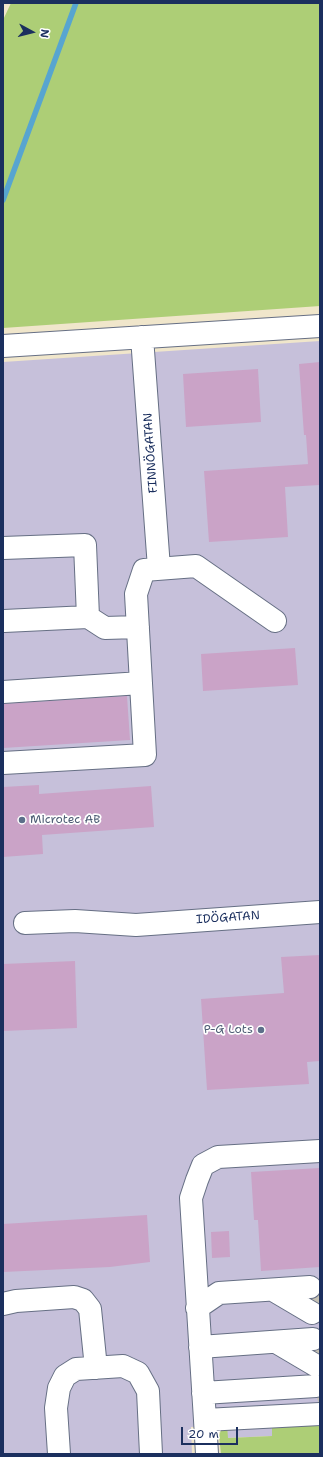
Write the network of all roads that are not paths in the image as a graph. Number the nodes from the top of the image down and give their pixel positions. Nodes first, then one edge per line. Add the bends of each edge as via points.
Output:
1 (320, 326) edge
2 (142, 337) junction
3 (3, 346) edge
4 (3, 548) edge
5 (159, 568) junction
6 (88, 617) junction
7 (4, 621) edge
8 (275, 621) dead end
9 (138, 627) junction
10 (141, 684) junction
11 (3, 692) edge
12 (3, 763) edge
13 (320, 912) edge
14 (25, 923) dead end
15 (320, 1151) edge
16 (311, 1300) tunnel mouth
17 (3, 1304) edge
18 (197, 1308) junction
19 (200, 1347) junction
20 (96, 1368) junction
21 (316, 1376) edge
22 (203, 1393) junction
23 (205, 1420) junction
24 (60, 1454) edge
25 (151, 1454) edge
26 (207, 1454) edge

1 - 2 street
2 - 3 street
2 - 5 street, FINNÖGATAN
4 - 6 street via 85,545
5 - 8 street via 196,566
5 - 9 street via 144,570 136,594
6 - 7 street
6 - 9 street via 105,628
9 - 10 street
10 - 11 street
10 - 12 street via 145,755
13 - 14 street, IDÖGATAN via 136,925 75,921
15 - 18 street via 218,1157 203,1165 191,1198
16 - 18 street via 273,1290 219,1293
17 - 20 street via 74,1297 83,1300 90,1309
18 - 19 street
19 - 21 street via 276,1342
19 - 22 street
20 - 24 street via 76,1369 66,1376 60,1388 56,1408
20 - 25 street via 124,1366 138,1373 148,1391
21 - 22 street via 280,1388
21 - 23 street
22 - 23 street
23 - 26 street

